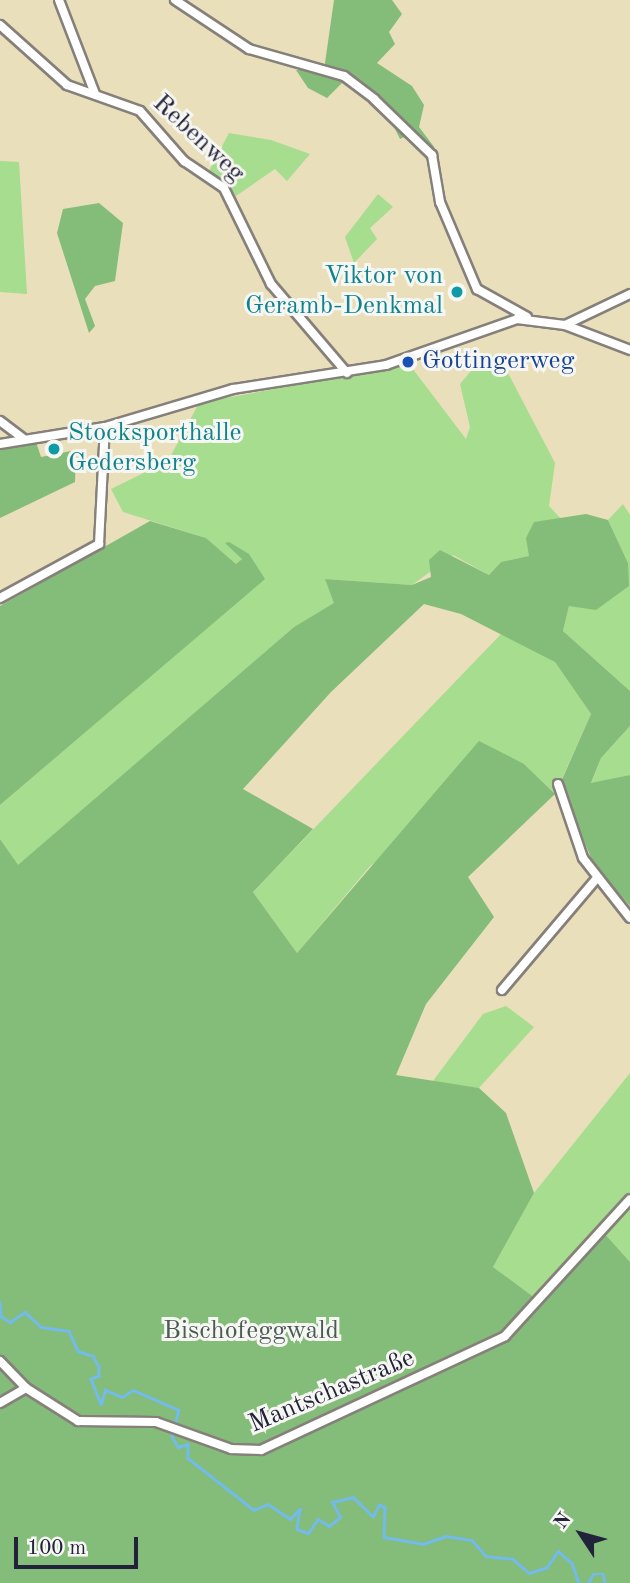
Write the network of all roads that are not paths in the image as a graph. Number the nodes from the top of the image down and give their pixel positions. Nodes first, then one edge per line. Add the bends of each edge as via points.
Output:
1 (59, 0) edge
2 (176, 0) edge
3 (0, 25) edge
4 (95, 94) junction
5 (630, 293) edge
6 (530, 318) junction
7 (565, 325) junction
8 (630, 350) edge
9 (347, 373) junction
10 (0, 421) edge
11 (105, 427) junction
12 (25, 440) junction
13 (0, 444) edge
14 (0, 598) edge
15 (558, 784) dead end
16 (597, 878) junction
17 (630, 918) edge
18 (502, 990) dead end
19 (630, 1199) edge
20 (0, 1361) edge
21 (26, 1388) junction
22 (0, 1403) edge

1 - 4 street
2 - 6 street via 249,49 357,83 390,121 428,149 440,202 477,289
3 - 4 street, Rebenweg via 58,79
4 - 9 street, Rebenweg via 140,111 184,161 224,188 271,284
5 - 7 street
6 - 7 street
6 - 9 street
7 - 8 street
9 - 11 street via 233,388
10 - 12 street
11 - 12 street
11 - 14 street via 99,544
12 - 13 street
15 - 16 street via 575,842
16 - 17 street
16 - 18 street
19 - 21 street, Mantschastraße via 524,1317 475,1354 261,1450 231,1449 166,1424 78,1421
20 - 21 street, Mantschastraße
21 - 22 street

